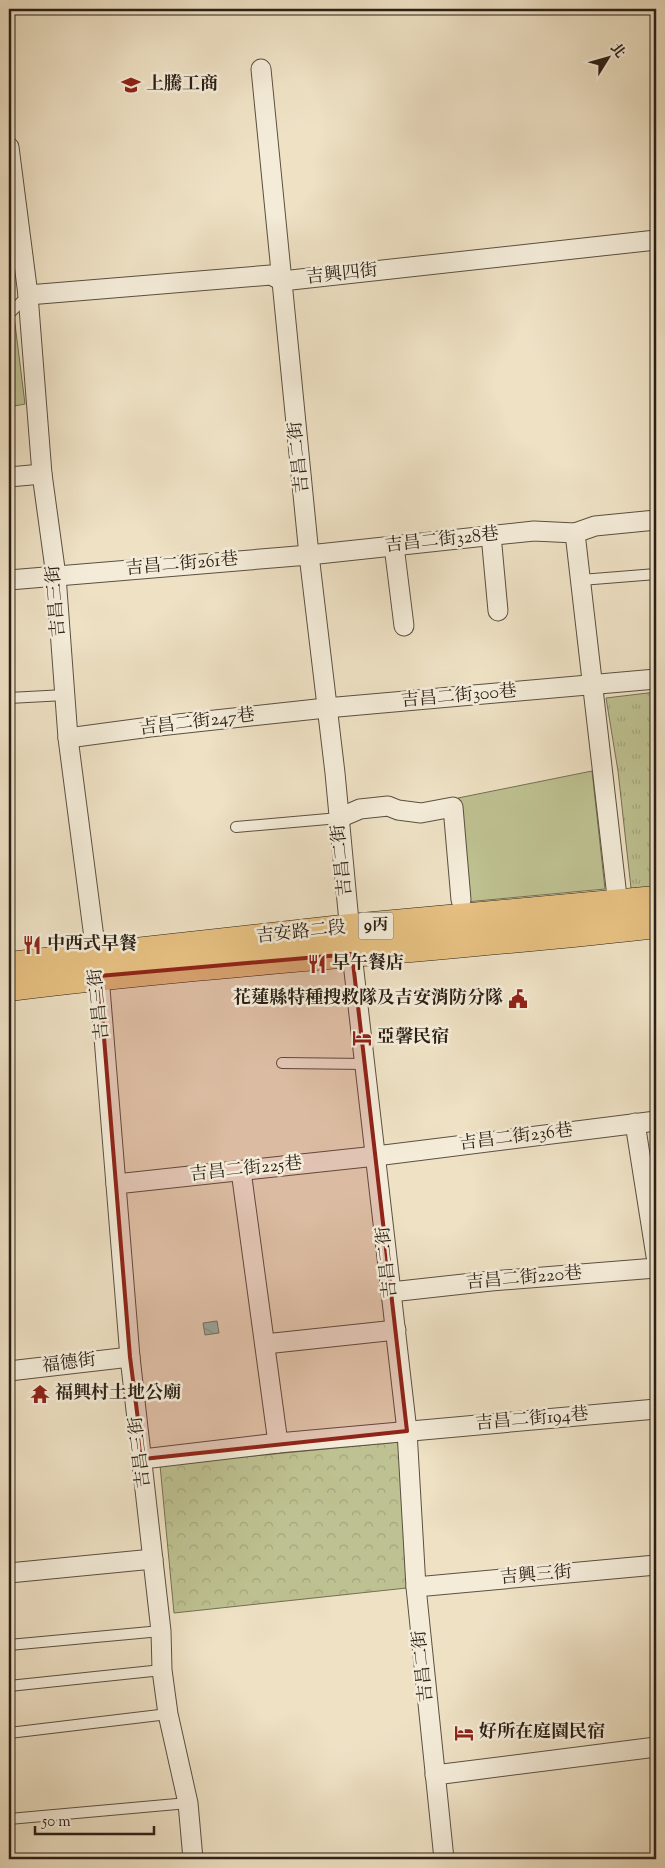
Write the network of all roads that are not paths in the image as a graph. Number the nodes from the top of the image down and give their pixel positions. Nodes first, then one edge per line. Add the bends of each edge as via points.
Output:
1 (261, 69) dead end
2 (9, 147) edge
3 (656, 240) edge
4 (282, 281) junction
5 (28, 295) junction
6 (9, 314) edge
7 (42, 474) junction
8 (9, 477) edge
9 (656, 520) edge
10 (575, 533) junction
11 (492, 535) junction
12 (394, 546) junction
13 (309, 555) junction
14 (656, 574) edge
15 (56, 576) junction
16 (9, 580) edge
17 (581, 580) junction
18 (498, 611) dead end
19 (404, 626) dead end
20 (656, 679) edge
21 (591, 685) junction
22 (65, 695) junction
23 (9, 698) edge
24 (326, 708) junction
25 (68, 738) junction
26 (339, 818) junction
27 (236, 827) dead end
28 (461, 900) dead end
29 (656, 900) edge
30 (619, 916) junction
31 (656, 924) edge
32 (351, 941) junction
33 (9, 966) edge
34 (97, 966) junction
35 (9, 987) edge
36 (282, 1063) dead end
37 (366, 1064) junction
38 (656, 1121) edge
39 (636, 1123) junction
40 (376, 1156) junction
41 (241, 1171) junction
42 (116, 1184) junction
43 (656, 1256) edge
44 (656, 1268) edge
45 (391, 1292) junction
46 (396, 1330) junction
47 (265, 1344) junction
48 (130, 1357) junction
49 (9, 1371) edge
50 (656, 1409) edge
51 (407, 1431) junction
52 (278, 1443) junction
53 (143, 1459) junction
54 (153, 1559) junction
55 (656, 1565) edge
56 (15, 1573) edge
57 (416, 1587) junction
58 (161, 1631) junction
59 (9, 1645) edge
60 (162, 1670) junction
61 (9, 1686) edge
62 (168, 1714) junction
63 (9, 1733) edge
64 (656, 1747) edge
65 (435, 1775) junction
66 (188, 1803) junction
67 (9, 1819) edge
68 (193, 1859) edge
69 (444, 1859) edge

1 - 4 street, 吉昌二街
2 - 5 street, 吉昌三街
3 - 4 street, 吉興四街
4 - 5 street, 吉興四街 via 271,276
4 - 13 street, 吉昌二街
5 - 6 lane
5 - 7 street, 吉昌三街
7 - 8 street
7 - 15 street, 吉昌三街
9 - 10 street via 595,526
10 - 11 street, 吉昌二街328巷 via 534,530
10 - 17 street
11 - 12 street, 吉昌二街328巷
11 - 18 street
12 - 13 street, 吉昌二街328巷
12 - 19 street
13 - 15 street, 吉昌二街261巷
13 - 24 street, 吉昌二街
14 - 17 lane
15 - 16 street, 吉昌二街261巷
15 - 22 street, 吉昌三街
17 - 21 street
20 - 21 street, 吉昌二街300巷
21 - 24 street, 吉昌二街300巷
21 - 30 street
22 - 23 lane
22 - 25 street, 吉昌三街
24 - 25 street, 吉昌二街247巷
24 - 26 street, 吉昌二街
25 - 34 street, 吉昌三街
26 - 27 lane
26 - 28 street via 360,809 388,806 421,813 453,807
26 - 32 street, 吉昌二街
29 - 30 main road, 吉安路二段 / 9丙
30 - 31 main road, 吉安路二段 / 9丙
30 - 32 main road, 吉安路二段 / 9丙
32 - 34 main road, 吉安路二段 / 9丙
32 - 37 street, 吉昌二街
33 - 34 main road, 9丙
34 - 35 main road, 9丙
34 - 42 street, 吉昌三街
36 - 37 lane
37 - 40 street, 吉昌二街
38 - 39 street, 吉昌二街236巷
39 - 40 street, 吉昌二街236巷
39 - 43 street
40 - 41 street, 吉昌二街225巷
40 - 45 street, 吉昌二街
41 - 42 street, 吉昌二街225巷
41 - 47 street
42 - 48 street, 吉昌三街
44 - 45 street, 吉昌二街220巷
45 - 46 street, 吉昌二街
46 - 47 street
46 - 51 street, 吉昌二街
47 - 52 street
48 - 49 street, 福德街
48 - 53 street, 吉昌三街
50 - 51 street, 吉昌二街194巷
51 - 52 street, 吉昌二街194巷
51 - 57 street, 吉昌二街
52 - 53 street, 吉昌二街194巷
53 - 54 street, 吉昌三街
54 - 56 street
54 - 58 street, 吉昌三街
55 - 57 street, 吉興三街
57 - 65 street, 吉昌二街
58 - 59 lane
58 - 60 street, 吉昌三街
60 - 61 lane
60 - 62 street, 吉昌三街
62 - 63 lane
62 - 66 street, 吉昌三街
64 - 65 street
65 - 69 street, 吉昌二街
66 - 67 lane
66 - 68 street, 吉昌三街

